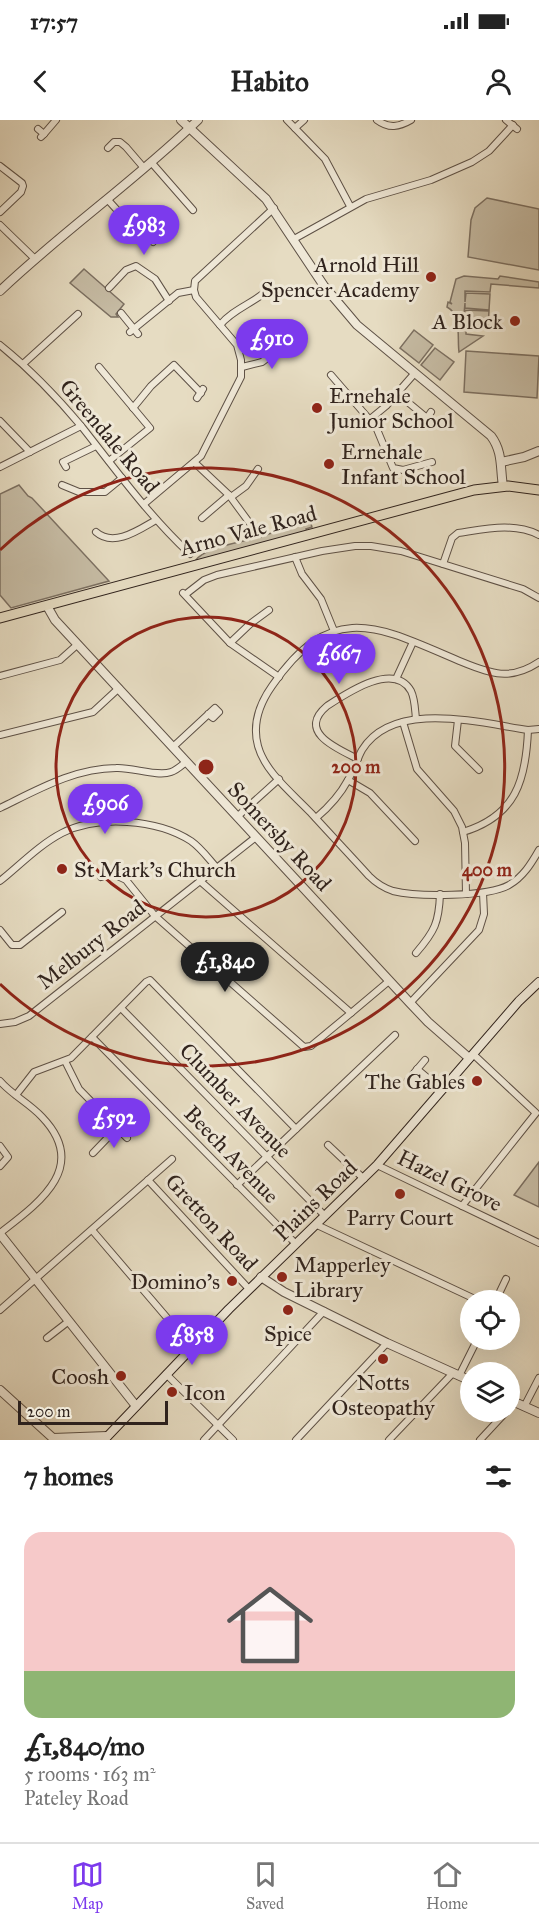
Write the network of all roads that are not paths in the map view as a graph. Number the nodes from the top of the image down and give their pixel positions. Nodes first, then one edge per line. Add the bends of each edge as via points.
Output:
1 (56, 120) edge
2 (181, 120) edge
3 (198, 120) edge
4 (287, 120) edge
5 (304, 120) edge
6 (377, 120) edge
7 (411, 120) edge
8 (506, 120) edge
9 (190, 128) junction
10 (295, 128) junction
11 (38, 129) dead end
12 (108, 148) dead end
13 (151, 162) junction
14 (0, 166) edge
15 (144, 168) junction
16 (108, 200) junction
17 (350, 206) junction
18 (274, 208) junction
19 (193, 210) dead end
20 (0, 212) edge
21 (0, 225) edge
22 (153, 238) dead end
23 (294, 238) junction
24 (34, 258) junction
25 (110, 288) dead end
26 (269, 289) dead end
27 (194, 290) junction
28 (0, 291) edge
29 (169, 301) junction
30 (121, 313) dead end
31 (78, 314) dead end
32 (220, 325) junction
33 (290, 342) dead end
34 (0, 345) edge
35 (23, 364) junction
36 (99, 367) dead end
37 (242, 367) junction
38 (414, 374) junction
39 (331, 375) dead end
40 (200, 393) dead end
41 (398, 394) junction
42 (133, 408) junction
43 (431, 412) dead end
44 (369, 420) junction
45 (0, 421) edge
46 (81, 426) junction
47 (150, 428) junction
48 (156, 433) dead end
49 (96, 446) junction
50 (539, 451) edge
51 (30, 452) junction
52 (109, 461) junction
53 (432, 462) dead end
54 (501, 462) junction
55 (195, 463) junction
56 (0, 467) edge
57 (66, 467) dead end
58 (258, 469) dead end
59 (122, 478) junction
60 (66, 485) dead end
61 (505, 486) junction
62 (539, 490) edge
63 (230, 496) junction
64 (144, 504) junction
65 (207, 517) dead end
66 (156, 520) junction
67 (254, 529) dead end
68 (539, 535) edge
69 (91, 539) dead end
70 (188, 550) dead end
71 (295, 557) junction
72 (443, 564) junction
73 (539, 598) edge
74 (47, 606) junction
75 (269, 613) dead end
76 (0, 618) edge
77 (334, 631) junction
78 (413, 642) junction
79 (230, 643) junction
80 (78, 644) junction
81 (539, 662) edge
82 (0, 676) edge
83 (279, 677) junction
84 (396, 679) junction
85 (118, 688) junction
86 (208, 714) dead end
87 (417, 719) junction
88 (458, 720) junction
89 (403, 722) junction
90 (539, 729) edge
91 (528, 730) junction
92 (0, 735) edge
93 (173, 747) junction
94 (358, 759) junction
95 (186, 762) junction
96 (479, 771) dead end
97 (279, 779) junction
98 (348, 780) junction
99 (0, 808) edge
100 (238, 816) junction
101 (316, 818) junction
102 (463, 832) junction
103 (256, 837) junction
104 (415, 841) dead end
105 (539, 850) edge
106 (216, 867) junction
107 (101, 877) dead end
108 (200, 880) junction
109 (0, 881) edge
110 (483, 893) junction
111 (440, 894) junction
112 (466, 894) junction
113 (62, 912) dead end
114 (155, 916) junction
115 (0, 930) edge
116 (416, 953) dead end
117 (389, 981) junction
118 (539, 982) edge
119 (410, 1003) junction
120 (121, 1008) junction
121 (351, 1013) junction
122 (0, 1024) edge
123 (395, 1035) dead end
124 (92, 1036) junction
125 (471, 1056) junction
126 (424, 1060) dead end
127 (65, 1061) junction
128 (417, 1069) junction
129 (408, 1080) dead end
130 (1, 1084) edge
131 (442, 1090) junction
132 (16, 1095) junction
133 (117, 1128) junction
134 (296, 1129) junction
135 (127, 1138) dead end
136 (328, 1145) dead end
137 (0, 1146) edge
138 (93, 1153) dead end
139 (266, 1156) junction
140 (172, 1160) dead end
141 (377, 1165) junction
142 (0, 1166) edge
143 (364, 1179) junction
144 (148, 1180) junction
145 (237, 1185) junction
146 (462, 1206) junction
147 (325, 1216) junction
148 (316, 1225) junction
149 (92, 1230) junction
150 (0, 1234) edge
151 (539, 1243) edge
152 (296, 1244) junction
153 (261, 1277) junction
154 (506, 1279) dead end
155 (36, 1280) junction
156 (249, 1288) junction
157 (501, 1290) edge
158 (460, 1292) edge
159 (0, 1310) edge
160 (324, 1311) junction
161 (69, 1321) junction
162 (47, 1338) dead end
163 (387, 1343) junction
164 (192, 1347) junction
165 (471, 1350) edge
166 (166, 1374) junction
167 (456, 1374) junction
168 (460, 1376) edge
169 (539, 1378) edge
170 (0, 1390) edge
171 (136, 1406) junction
172 (520, 1406) edge
173 (524, 1407) junction
174 (539, 1413) edge
175 (497, 1422) edge
176 (218, 1425) junction
177 (105, 1438) edge
178 (54, 1439) edge
179 (204, 1440) edge
180 (233, 1440) edge
181 (296, 1440) edge
182 (389, 1440) edge
183 (480, 1440) edge

1 - 11 street via 43,135
2 - 9 street
3 - 9 street
4 - 10 street
5 - 10 street
6 - 7 street via 391,126
8 - 17 street via 515,127 489,151 466,165
9 - 13 street
9 - 18 street
10 - 17 street via 329,163
12 - 15 street via 114,142 122,143
13 - 15 street
13 - 19 street
14 - 20 street via 23,186
15 - 16 street
16 - 22 street via 127,221
16 - 24 street
17 - 23 street
18 - 23 street
18 - 27 street via 198,276
21 - 24 street
23 - 38 street via 313,271 348,316
24 - 28 street
25 - 29 street via 114,278 138,266 155,279
26 - 32 street via 264,297
27 - 29 street via 180,292
27 - 32 street
29 - 30 street via 134,331
31 - 35 street
32 - 37 street via 237,345
33 - 37 street via 262,362
34 - 35 street, Greendale Road
35 - 46 street, Greendale Road
36 - 42 street
37 - 55 street via 236,388
38 - 41 street
38 - 54 street via 491,436
39 - 44 street
40 - 42 street via 177,363
41 - 43 street via 427,418
41 - 44 street
42 - 47 street
44 - 53 street via 381,436 393,468 403,471
45 - 51 street
46 - 49 street, Greendale Road
46 - 51 street
47 - 48 street
47 - 52 street
49 - 52 street, Greendale Road
49 - 57 street via 63,462
50 - 54 street
51 - 56 street
52 - 59 street, Greendale Road
54 - 61 street
55 - 63 street
55 - 64 street
58 - 63 street via 255,478
59 - 60 street via 105,492 79,492
59 - 64 street, Greendale Road
61 - 62 main road, Arno Vale Road
61 - 74 main road, Arno Vale Road via 474,490 378,515
63 - 65 street
63 - 67 street
64 - 66 street, Greendale Road
66 - 69 street via 129,535 111,538 98,533
66 - 70 street, Greendale Road
68 - 72 street via 518,528 458,533 452,538
71 - 72 street via 370,546
71 - 77 street via 321,599
71 - 79 street via 212,576 184,593
72 - 73 street via 523,589
74 - 76 main road, Arno Vale Road
74 - 80 street, Somersby Road
75 - 79 street
77 - 78 street via 363,627
77 - 83 street via 304,649
78 - 81 street via 492,674 510,674
78 - 84 street
79 - 83 street
80 - 82 street via 60,660
80 - 85 street, Somersby Road
83 - 97 street via 260,707 256,728 261,755
84 - 87 street via 412,692
84 - 94 street via 377,679 331,703 319,715 317,729 323,740
85 - 92 street via 93,712
85 - 93 street, Somersby Road
86 - 93 street
87 - 88 street
87 - 89 street
88 - 91 street
88 - 96 street via 455,746
89 - 94 street via 375,735
89 - 102 street via 417,769 454,811
90 - 91 street
91 - 102 street via 524,771 508,803 491,821
93 - 95 street, Somersby Road
94 - 98 street
95 - 99 street via 167,773 123,768 86,771
95 - 100 street, Somersby Road
97 - 100 street
97 - 101 street
98 - 101 street
98 - 104 street via 370,793
100 - 103 street, Somersby Road
101 - 111 street via 379,884 401,892
102 - 112 street
103 - 106 street, Melbury Road
103 - 117 street, Somersby Road
105 - 110 street via 519,878
106 - 108 street, Melbury Road
106 - 109 street via 196,845 176,833 143,825 101,824 63,833
107 - 114 street via 111,873 126,880
108 - 114 street, Melbury Road
108 - 121 street
110 - 112 street
110 - 119 street via 484,914 479,930
111 - 112 street
111 - 116 street via 436,925
113 - 115 street via 20,945 12,945
114 - 121 street via 306,1047
114 - 122 street, Melbury Road via 29,1016
117 - 119 street, Somersby Road
117 - 121 street
118 - 125 main road, Plains Road
119 - 125 street, Somersby Road
120 - 124 street
120 - 134 street via 150,981
120 - 139 street, Clumber Avenue
123 - 134 street
124 - 127 street
124 - 145 street, Beech Avenue
125 - 131 main road, Plains Road
125 - 146 street via 536,1113
126 - 128 street
127 - 132 street via 34,1072
127 - 133 street via 79,1089
128 - 129 street
128 - 131 street
130 - 132 street
131 - 141 main road, Plains Road
132 - 150 street via 55,1134 62,1152 61,1166 46,1195
133 - 135 street
133 - 138 street
134 - 139 street
136 - 143 street
137 - 142 street via 12,1159
139 - 145 street
139 - 147 street, Clumber Avenue
140 - 144 street
141 - 143 main road, Plains Road
141 - 146 street, Hazel Grove
143 - 147 main road, Plains Road
144 - 149 street
144 - 156 street, Gretton Road
145 - 152 street, Beech Avenue
146 - 151 street, Hazel Grove
147 - 148 main road, Plains Road
148 - 152 main road, Plains Road
148 - 158 street
149 - 155 street
149 - 164 street
150 - 155 street
152 - 153 main road, Plains Road
153 - 156 main road, Plains Road
153 - 160 street
154 - 157 street
155 - 159 street
155 - 161 street
156 - 164 main road, Plains Road
160 - 163 street
160 - 176 street
161 - 162 street
161 - 171 street
163 - 167 street
163 - 181 street
164 - 166 main road, Plains Road
165 - 167 street
166 - 171 main road, Plains Road
166 - 176 street
167 - 168 street
167 - 182 street
169 - 173 street
170 - 178 street
171 - 177 main road, Plains Road
172 - 173 street
173 - 174 street
175 - 183 street
176 - 179 street
176 - 180 street
177 - 178 street

